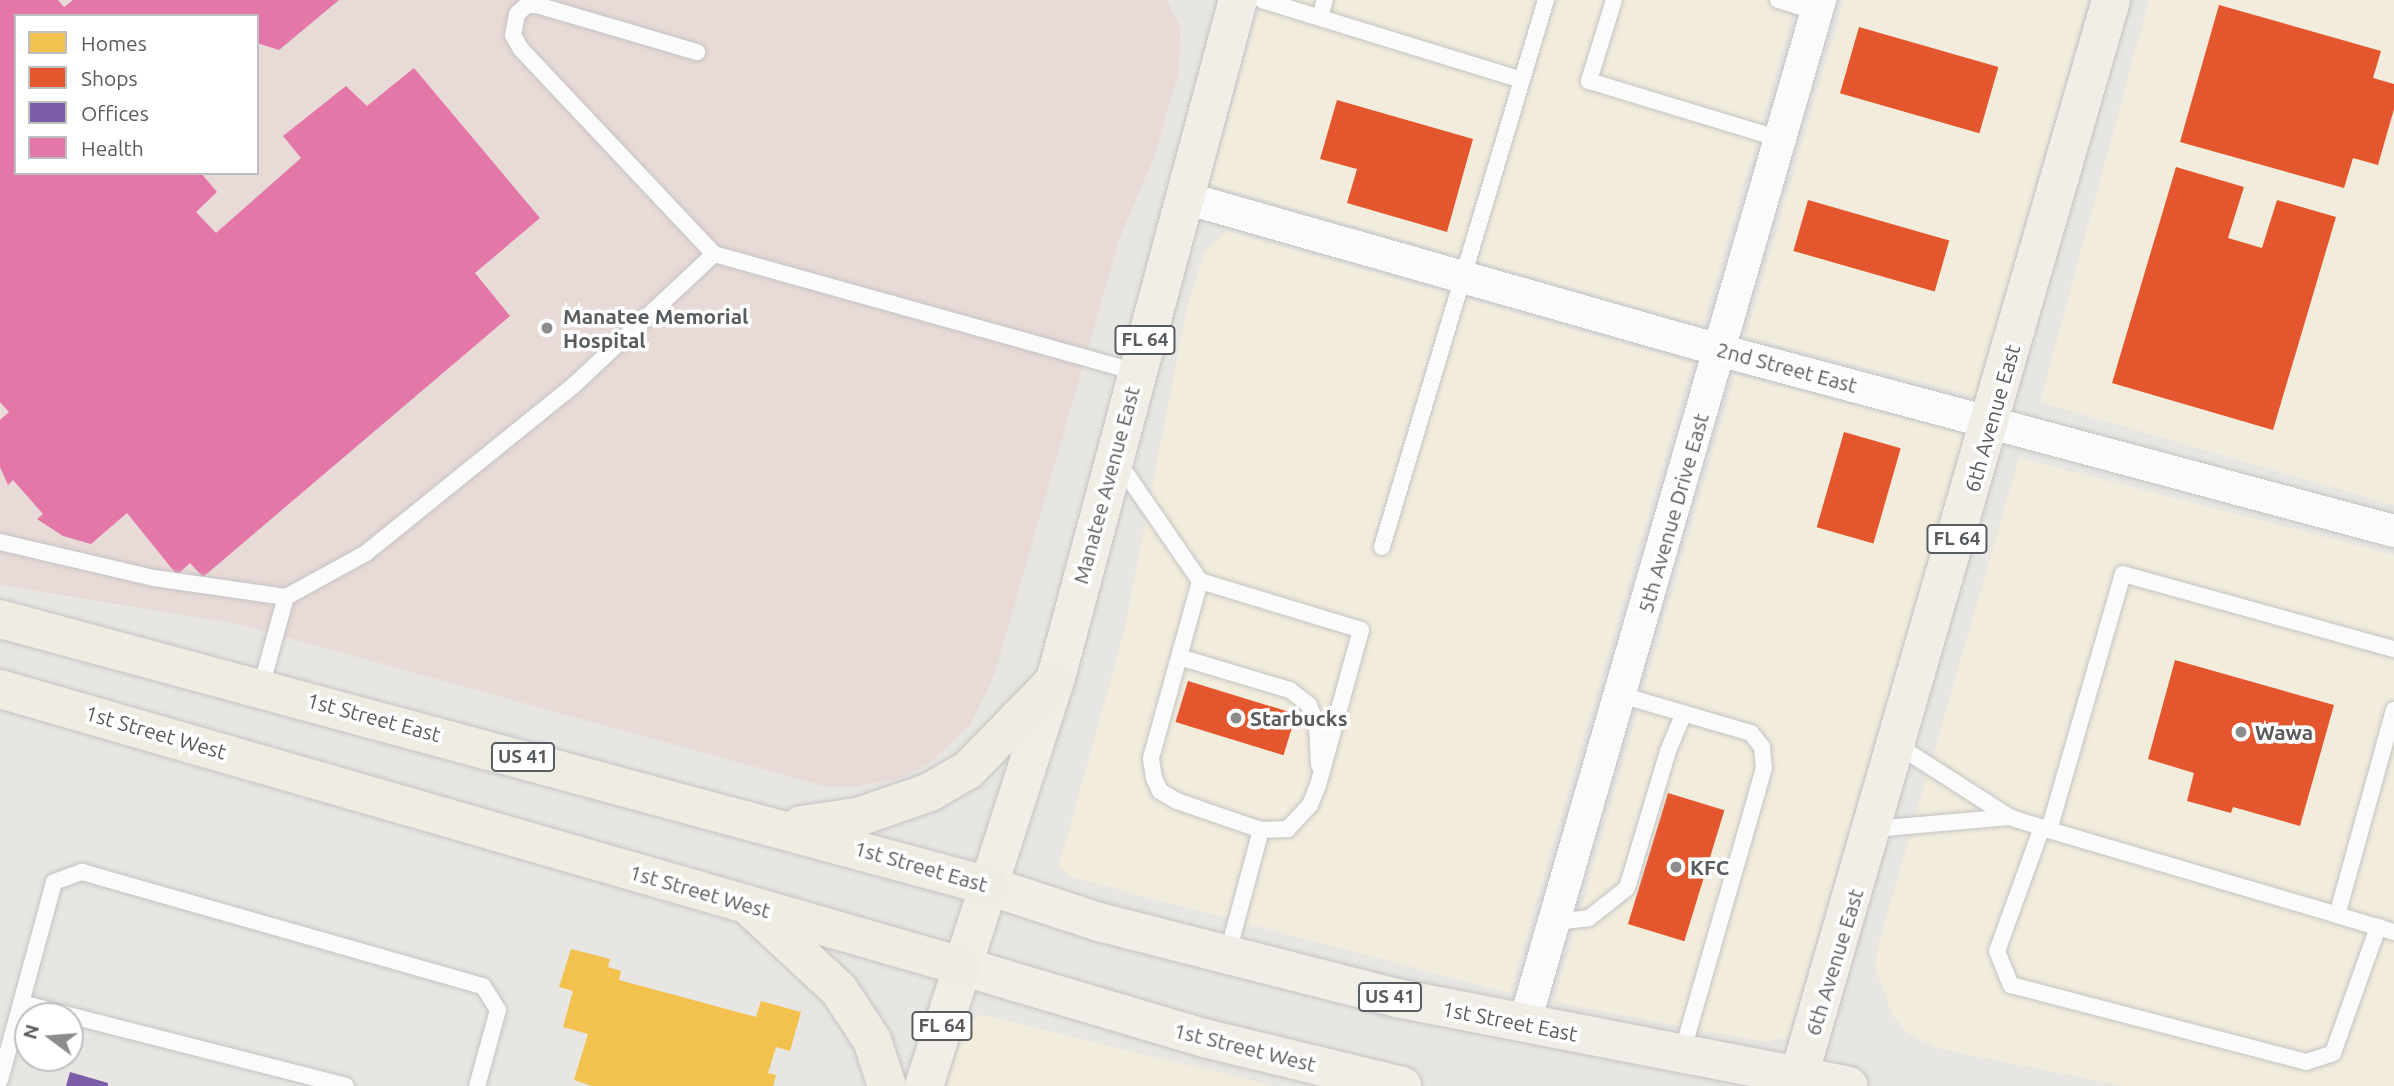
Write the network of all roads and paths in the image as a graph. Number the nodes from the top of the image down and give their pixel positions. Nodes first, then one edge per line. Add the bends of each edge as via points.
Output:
1 (1238, 0) edge
2 (1262, 0) edge
3 (1325, 0) edge
4 (1546, 0) edge
5 (1614, 0) edge
6 (1778, 0) edge
7 (2111, 0) edge
8 (1819, 6) edge
9 (1320, 17) junction
10 (697, 52) dead end
11 (1522, 80) junction
12 (1780, 139) junction
13 (1182, 197) junction
14 (714, 254) junction
15 (1465, 277) junction
16 (1719, 350) junction
17 (1136, 372) junction
18 (1992, 420) junction
19 (1114, 456) junction
20 (2394, 531) edge
21 (0, 542) edge
22 (1382, 547) dead end
23 (1200, 581) junction
24 (286, 597) junction
25 (0, 619) edge
26 (2394, 649) edge
27 (1178, 657) junction
28 (1055, 681) junction
29 (261, 687) junction
30 (0, 689) edge
31 (1621, 695) junction
32 (2394, 710) edge
33 (1685, 713) junction
34 (1896, 745) junction
35 (1318, 785) junction
36 (2009, 817) junction
37 (785, 828) junction
38 (1873, 829) junction
39 (2045, 829) junction
40 (1261, 830) junction
41 (989, 886) junction
42 (749, 906) junction
43 (2337, 915) junction
44 (1553, 922) junction
45 (2386, 930) edge
46 (1227, 956) junction
47 (961, 966) junction
48 (21, 1002) edge
49 (84, 1019) edge
50 (1524, 1025) junction
51 (14, 1029) edge
52 (1682, 1053) junction
53 (0, 1080) edge
54 (1798, 1081) edge
55 (346, 1086) edge
56 (477, 1086) edge
57 (887, 1086) edge
58 (924, 1086) edge
59 (1402, 1086) edge
60 (1849, 1086) edge

1 - 13 main road, Manatee Avenue East / FL 64
2 - 9 lane
3 - 9 lane
4 - 11 lane
5 - 12 lane via 1589,81
6 - 8 lane
7 - 18 main road, 6th Avenue East / FL 64
8 - 12 street, 5th Avenue Drive East
9 - 11 lane
10 - 14 lane via 537,5 522,8 514,25 521,49
11 - 15 lane
12 - 16 street, 5th Avenue Drive East
13 - 15 street, 2nd Street East
13 - 17 main road, Manatee Avenue East / FL 64
14 - 17 lane
14 - 24 lane via 574,385 486,458 366,553
15 - 16 street, 2nd Street East
15 - 22 lane
16 - 18 street, 2nd Street East
16 - 31 street, 5th Avenue Drive East
17 - 19 main road, Manatee Avenue East / FL 64
18 - 20 street, 2nd Street East
18 - 34 main road, 6th Avenue East / FL 64
19 - 23 lane
19 - 28 main road, Manatee Avenue East / FL 64
21 - 24 lane via 155,579
23 - 27 lane
23 - 35 lane via 1361,631
24 - 29 lane
25 - 29 highway, 1st Street East / US 41
26 - 39 lane via 2123,574
27 - 35 lane via 1290,690 1309,705 1317,726
27 - 40 lane via 1151,758 1160,791
28 - 37 highway via 968,770 919,798 858,817
28 - 41 main road, Manatee Avenue East / FL 64
29 - 37 highway, 1st Street East / US 41
30 - 42 highway, 1st Street West
31 - 33 lane
31 - 44 street, 5th Avenue Drive East
32 - 43 lane
33 - 44 lane via 1668,751 1627,888 1589,918
33 - 52 lane via 1751,733 1762,747 1764,768
34 - 36 lane
34 - 38 main road, 6th Avenue East / FL 64
35 - 40 lane via 1311,805 1287,829
36 - 38 lane
36 - 39 lane
37 - 41 highway, 1st Street East / US 41
38 - 54 main road, 6th Avenue East / FL 64
39 - 43 lane
39 - 45 lane via 1997,951 2011,985 2306,1062 2333,1053
40 - 46 lane
41 - 46 main road, 1st Street East / US 41
41 - 47 main road, Manatee Avenue East / FL 64
42 - 47 highway, 1st Street West
42 - 57 highway via 839,990 872,1040
43 - 45 lane
44 - 50 street, 5th Avenue Drive East
46 - 50 main road, 1st Street East / US 41
47 - 58 main road, FL 64
47 - 59 main road, 1st Street West via 1203,1038
48 - 56 lane via 54,882 82,872 482,986 498,1010
49 - 55 lane
50 - 52 main road, 1st Street East / US 41
51 - 53 lane
52 - 54 main road, 1st Street East / US 41
54 - 60 main road, 1st Street East / US 41

